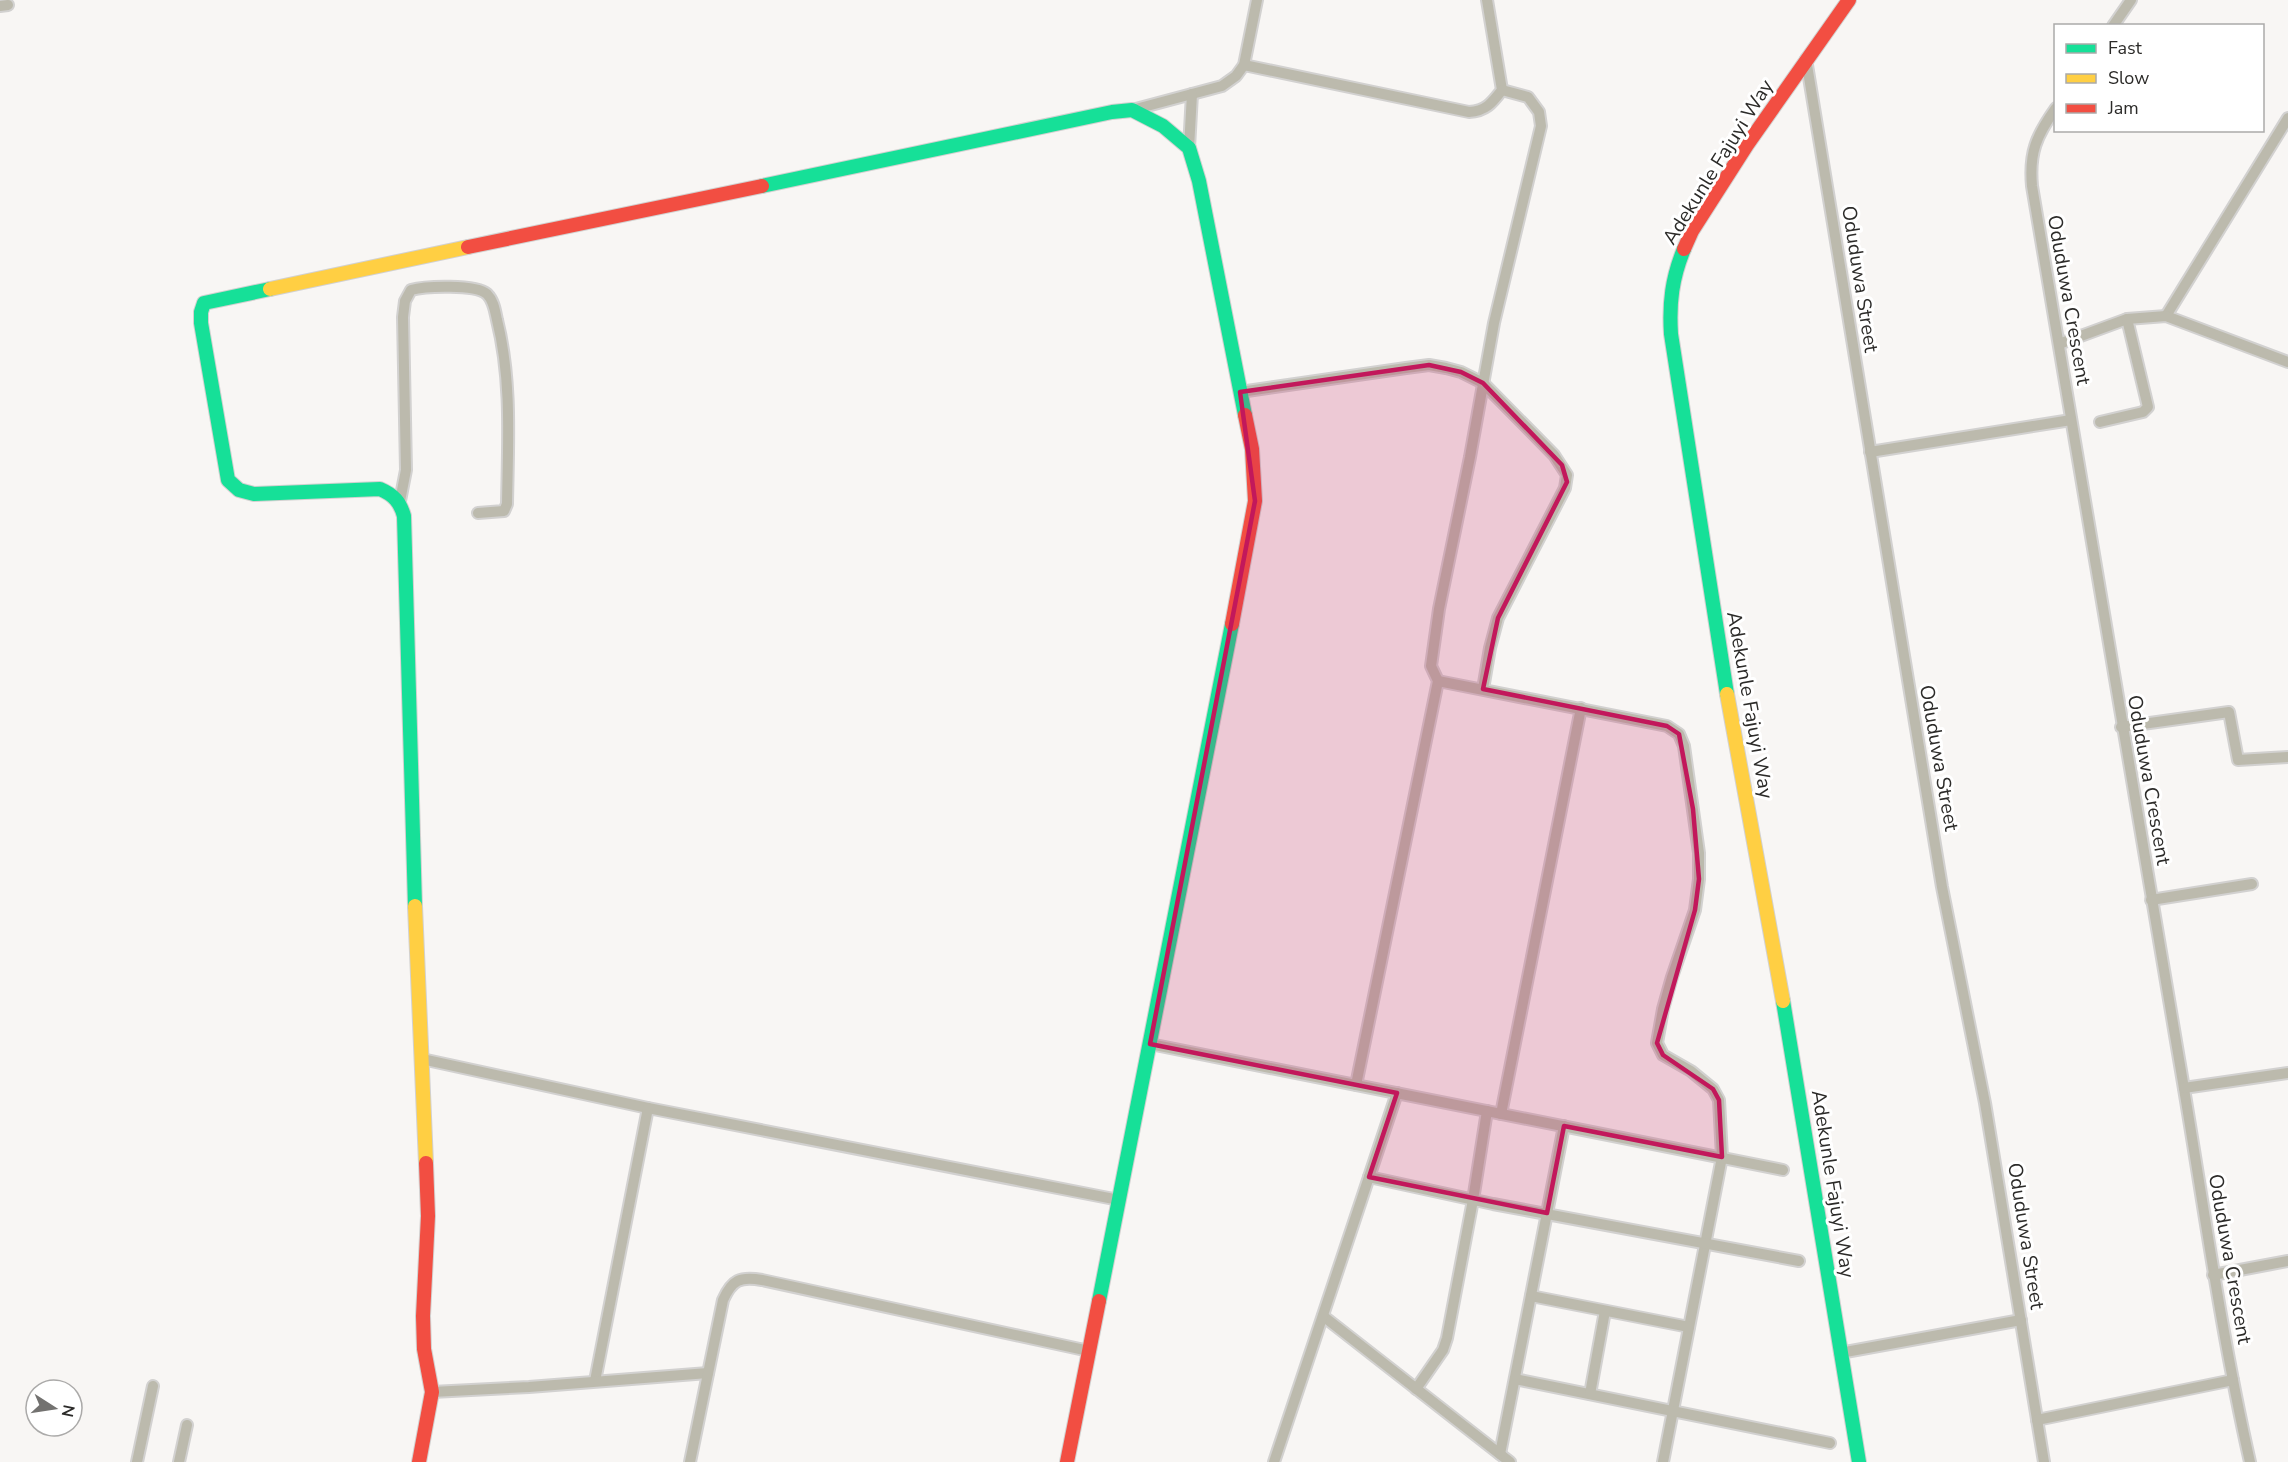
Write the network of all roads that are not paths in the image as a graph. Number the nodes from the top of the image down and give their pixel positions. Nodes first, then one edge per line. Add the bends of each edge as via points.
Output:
1 (1257, 0) edge
2 (1487, 0) edge
3 (1849, 0) edge
4 (2131, 0) edge
5 (2114, 24) edge
6 (1806, 59) junction
7 (1244, 65) junction
8 (1502, 90) junction
9 (1192, 94) junction
10 (1132, 110) junction
11 (2054, 110) edge
12 (2288, 118) edge
13 (2284, 133) edge
14 (1189, 148) junction
15 (2166, 316) junction
16 (2127, 319) junction
17 (2058, 344) junction
18 (2288, 362) edge
19 (1483, 384) junction
20 (1240, 392) junction
21 (2071, 420) junction
22 (2100, 422) dead end
23 (1870, 452) junction
24 (400, 501) junction
25 (478, 513) dead end
26 (1438, 681) junction
27 (1483, 689) junction
28 (1581, 708) junction
29 (2121, 727) junction
30 (2288, 757) edge
31 (2252, 884) dead end
32 (2151, 900) junction
33 (1150, 1044) junction
34 (422, 1059) junction
35 (2288, 1074) edge
36 (1356, 1085) junction
37 (2184, 1088) junction
38 (1397, 1093) junction
39 (648, 1108) junction
40 (1488, 1111) junction
41 (1501, 1114) junction
42 (1564, 1126) junction
43 (1722, 1157) junction
44 (1783, 1170) dead end
45 (1369, 1177) junction
46 (1119, 1200) junction
47 (1473, 1200) junction
48 (1547, 1213) junction
49 (1705, 1245) junction
50 (1799, 1261) dead end
51 (2288, 1261) edge
52 (2213, 1275) junction
53 (1531, 1296) junction
54 (1605, 1311) junction
55 (1323, 1316) junction
56 (2021, 1320) junction
57 (1689, 1327) junction
58 (1089, 1351) junction
59 (1840, 1353) junction
60 (708, 1373) junction
61 (1515, 1379) junction
62 (2233, 1380) junction
63 (595, 1381) junction
64 (153, 1386) dead end
65 (1416, 1389) junction
66 (432, 1392) junction
67 (1590, 1394) junction
68 (1673, 1411) junction
69 (2037, 1420) junction
70 (187, 1425) dead end
71 (1830, 1443) dead end
72 (1500, 1454) junction
73 (137, 1462) edge
74 (179, 1462) edge
75 (419, 1462) edge
76 (690, 1462) edge
77 (1067, 1462) edge
78 (1274, 1462) edge
79 (1510, 1462) edge
80 (1663, 1462) edge
81 (1859, 1462) edge
82 (2044, 1462) edge
83 (2250, 1462) edge

1 - 7 street
2 - 8 street
3 - 6 street, Adekunle Fajuyi Way
4 - 5 street
6 - 23 street, Oduduwa Street
6 - 59 street, Adekunle Fajuyi Way via 1692,231 1676,268 1669,306 1726,689 1791,1047
7 - 8 street via 1468,112 1481,111
7 - 9 street via 1222,86
8 - 19 street via 1528,97 1539,112 1540,126 1508,256
9 - 10 street
9 - 14 street
10 - 14 street via 1163,126
10 - 24 street via 204,303 201,323 228,480 233,487 254,494 380,489
11 - 17 street, Oduduwa Crescent via 2033,148 2030,166
12 - 13 street
13 - 15 street
14 - 20 street
15 - 16 street
15 - 18 street
16 - 17 street
16 - 22 street via 2148,407 2143,412
17 - 21 street, Oduduwa Crescent
19 - 20 street via 1461,372 1429,365
19 - 26 street via 1431,652 1431,666
19 - 27 street via 1554,455 1567,475 1555,512 1498,618
20 - 33 street via 1252,450 1255,501
21 - 23 street
21 - 29 street, Oduduwa Crescent
23 - 56 street, Oduduwa Street via 1942,886 1985,1103
24 - 25 street via 406,470 405,301 411,290 422,287 474,288 485,292 492,301 504,354 508,409 507,504 498,513
24 - 34 street
26 - 27 street
26 - 36 street
27 - 28 street
28 - 41 street
28 - 43 street via 1667,726 1679,734 1683,746 1699,853 1699,879 1695,910 1666,999 1657,1044 1663,1055 1713,1089 1719,1101
29 - 30 street via 2229,712 2238,760
29 - 32 street, Oduduwa Crescent
31 - 32 street
32 - 37 street, Oduduwa Crescent
33 - 36 street
33 - 46 street
34 - 39 street
34 - 66 street via 428,1216 423,1316
35 - 37 street
36 - 38 street
37 - 52 street, Oduduwa Crescent
38 - 40 street
38 - 45 street
39 - 46 street
39 - 63 street
40 - 41 street
40 - 47 street
41 - 42 street
42 - 43 street
42 - 48 street
43 - 44 street
43 - 49 street
45 - 47 street
45 - 55 street
46 - 58 street
47 - 48 street
47 - 65 street via 1447,1338
48 - 49 street
48 - 53 street
49 - 50 street
49 - 57 street
51 - 52 street
52 - 62 street, Oduduwa Crescent
53 - 54 street
53 - 61 street
54 - 57 street
54 - 67 street
55 - 65 street
55 - 78 street
56 - 59 street
56 - 69 street, Oduduwa Street
57 - 68 street
58 - 60 street via 750,1278 729,1287 723,1300
58 - 77 street
59 - 81 street, Adekunle Fajuyi Way
60 - 63 street
60 - 76 street
61 - 67 street
61 - 72 street
62 - 69 street
62 - 83 street, Oduduwa Crescent
63 - 66 street
64 - 73 street
65 - 72 street
66 - 75 street
67 - 68 street
68 - 71 street
68 - 80 street
69 - 82 street, Oduduwa Street
70 - 74 street
72 - 79 street

